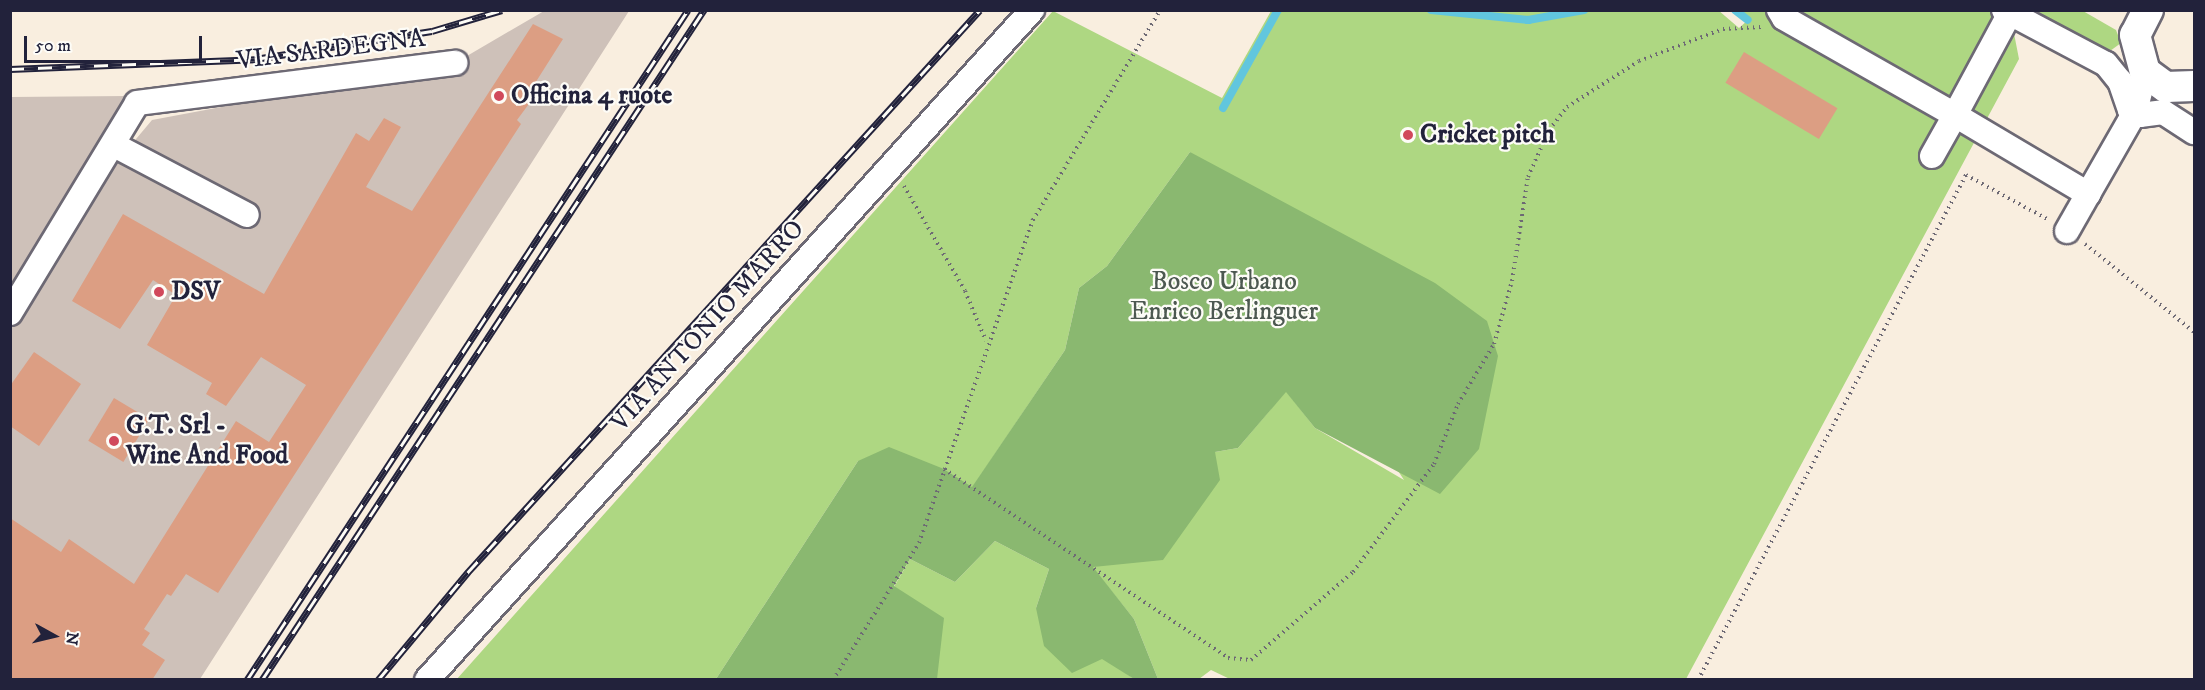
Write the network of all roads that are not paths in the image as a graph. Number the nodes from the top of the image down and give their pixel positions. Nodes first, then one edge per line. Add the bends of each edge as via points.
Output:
1 (1032, 10) edge
2 (2007, 12) edge
3 (1780, 13) edge
4 (2136, 15) edge
5 (455, 63) dead end
6 (2168, 82) edge
7 (2135, 112) junction
8 (1955, 115) junction
9 (2194, 132) edge
10 (114, 145) junction
11 (1932, 156) dead end
12 (2088, 194) junction
13 (247, 215) dead end
14 (2067, 231) road end
15 (10, 313) edge
16 (427, 680) edge

1 - 16 street, VIA ANTONIO MARRO
2 - 7 street via 2106,64 2120,81 2123,101
2 - 8 street
3 - 8 street
4 - 6 main road via 2135,48
5 - 10 street, VIA SARDEGNA via 138,103
6 - 7 street
7 - 9 street via 2163,112
7 - 12 street
8 - 11 street
8 - 12 street
10 - 13 street
10 - 15 street, VIA SARDEGNA
12 - 14 street

